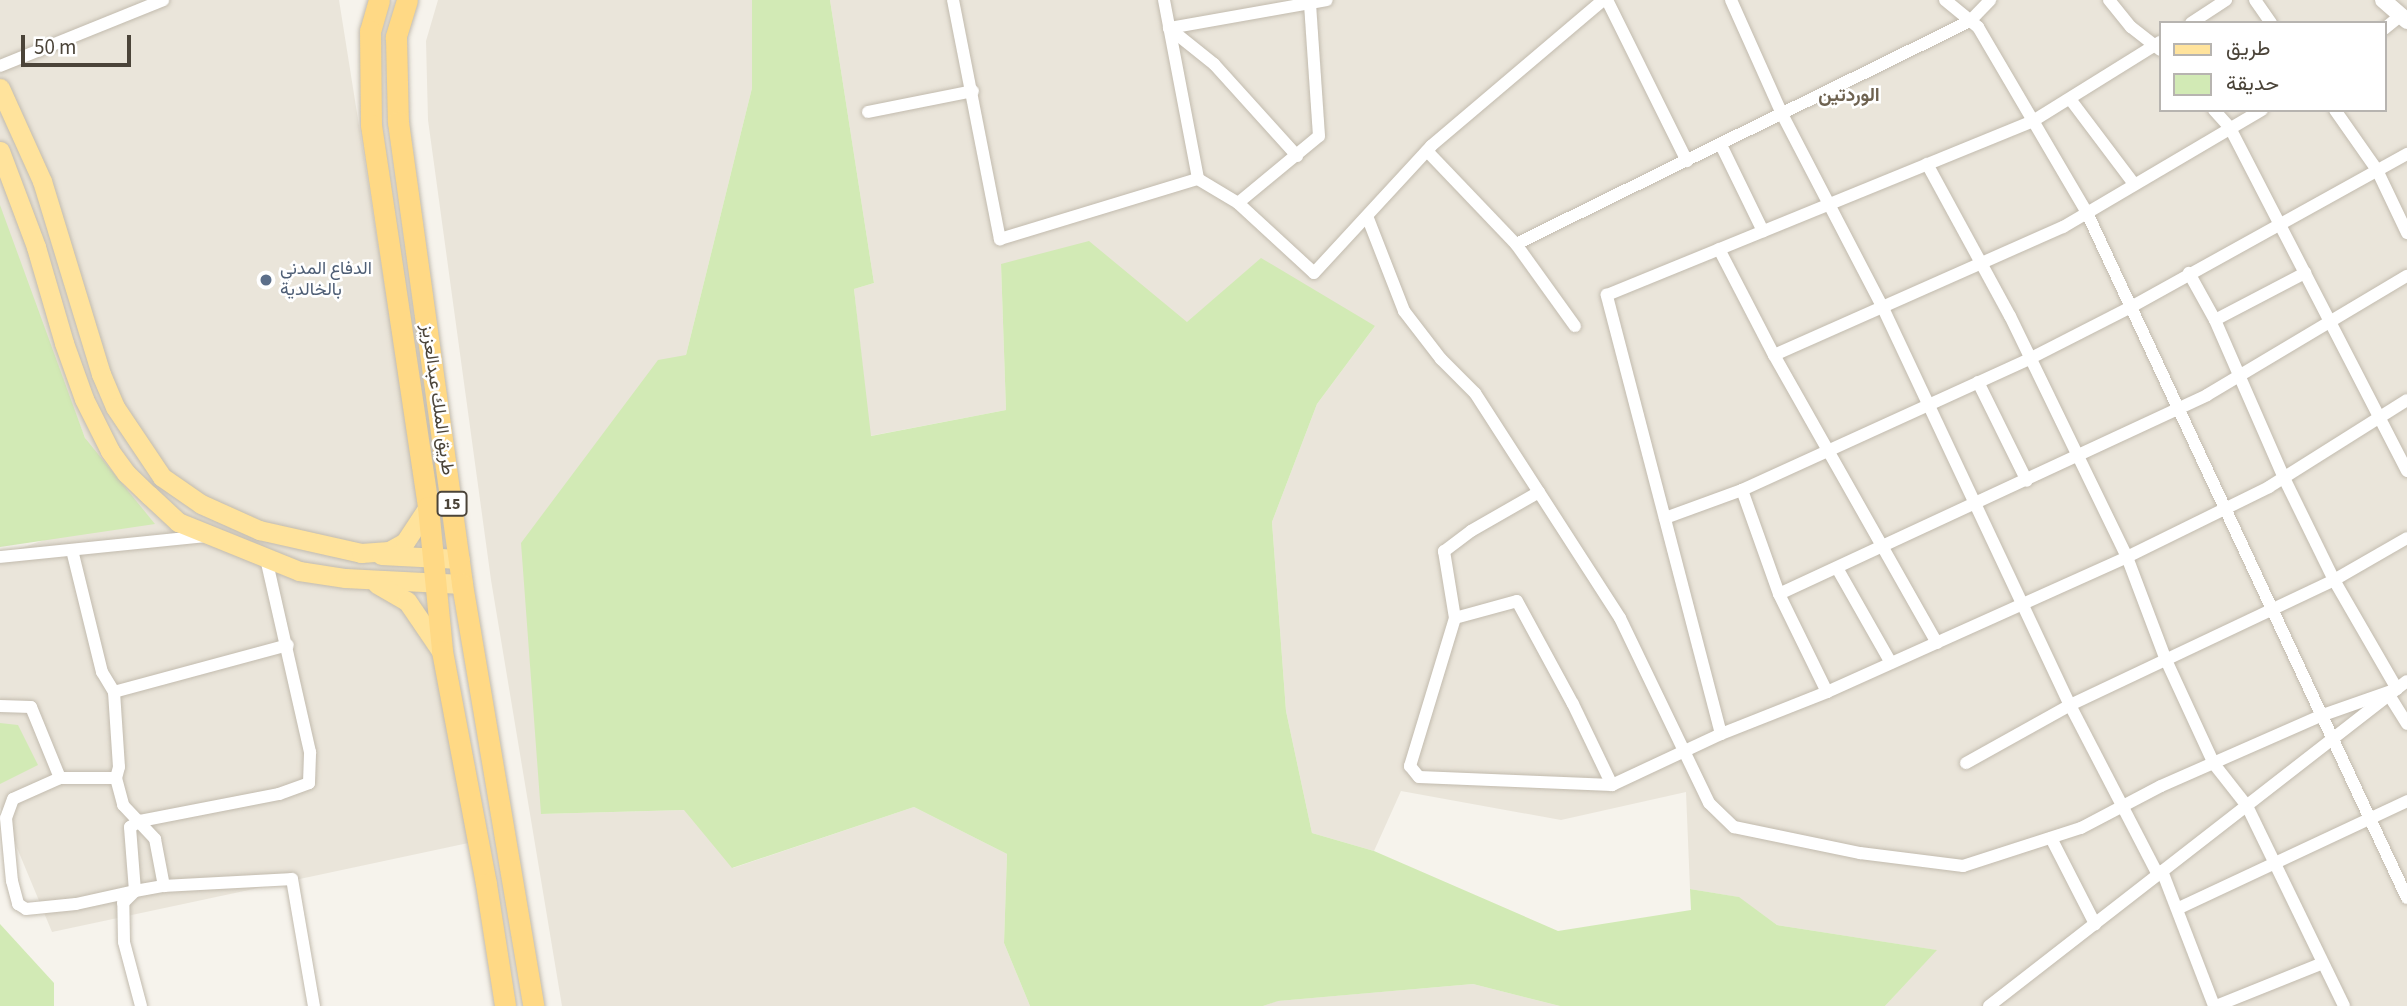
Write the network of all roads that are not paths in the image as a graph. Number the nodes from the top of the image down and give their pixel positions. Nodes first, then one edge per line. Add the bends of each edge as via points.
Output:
1 (163, 0) edge
2 (379, 0) edge
3 (407, 0) edge
4 (953, 0) edge
5 (1164, 0) edge
6 (1327, 0) edge
7 (1605, 0) edge
8 (1731, 0) edge
9 (1945, 0) edge
10 (1990, 0) edge
11 (2109, 0) edge
12 (2226, 0) edge
13 (2255, 0) edge
14 (2383, 0) edge
15 (133, 5) edge
16 (1310, 5) junction
17 (2404, 19) edge
18 (1970, 21) junction
19 (2194, 21) edge
20 (2270, 21) edge
21 (1170, 28) junction
22 (2386, 28) edge
23 (2158, 45) edge
24 (2158, 47) edge
25 (0, 66) edge
26 (0, 88) edge
27 (972, 91) junction
28 (2070, 99) junction
29 (868, 112) dead end
30 (2216, 112) edge
31 (2258, 112) edge
32 (2336, 112) edge
33 (1782, 114) junction
34 (2033, 121) junction
35 (2230, 128) junction
36 (1721, 145) junction
37 (0, 151) edge
38 (1427, 151) junction
39 (2407, 154) edge
40 (1297, 156) junction
41 (1687, 161) junction
42 (1927, 164) junction
43 (2377, 170) junction
44 (1198, 179) junction
45 (2134, 184) junction
46 (1238, 203) junction
47 (1827, 205) junction
48 (2087, 213) junction
49 (1367, 216) junction
50 (2279, 224) junction
51 (1763, 231) junction
52 (2407, 233) edge
53 (1516, 244) junction
54 (1719, 249) junction
55 (1982, 264) junction
56 (2189, 273) junction
57 (2305, 273) junction
58 (2407, 276) edge
59 (2131, 307) junction
60 (1883, 308) junction
61 (2215, 320) junction
62 (2329, 321) junction
63 (1575, 326) dead end
64 (1774, 355) junction
65 (2031, 358) junction
66 (2240, 376) junction
67 (1978, 383) junction
68 (2407, 400) edge
69 (1929, 405) junction
70 (2178, 408) junction
71 (2378, 416) junction
72 (1828, 450) junction
73 (2078, 456) junction
74 (2407, 471) edge
75 (2284, 478) junction
76 (2026, 481) junction
77 (1742, 490) junction
78 (1539, 492) junction
79 (1976, 504) junction
80 (428, 507) junction
81 (2226, 509) junction
82 (1665, 518) junction
83 (208, 536) junction
84 (2407, 538) edge
85 (1882, 548) junction
86 (72, 550) junction
87 (370, 554) junction
88 (0, 557) edge
89 (2127, 557) junction
90 (266, 558) junction
91 (432, 559) junction
92 (460, 559) junction
93 (1837, 568) junction
94 (363, 579) junction
95 (2334, 580) junction
96 (435, 583) junction
97 (461, 584) junction
98 (1779, 594) junction
99 (2023, 605) junction
100 (2273, 610) junction
101 (1455, 618) junction
102 (1937, 643) junction
103 (288, 645) junction
104 (442, 651) junction
105 (2166, 660) junction
106 (1891, 663) junction
107 (2398, 689) edge
108 (1826, 691) junction
109 (114, 692) junction
110 (2070, 705) junction
111 (0, 706) edge
112 (2323, 715) junction
113 (2407, 724) edge
114 (1721, 734) junction
115 (2333, 739) junction
116 (1685, 751) junction
117 (1966, 763) dead end
118 (2214, 764) junction
119 (60, 778) junction
120 (116, 778) junction
121 (1612, 785) junction
122 (2407, 801) edge
123 (2123, 804) junction
124 (2246, 806) junction
125 (2369, 816) junction
126 (140, 821) junction
127 (2051, 838) junction
128 (2274, 862) junction
129 (2160, 873) junction
130 (164, 886) junction
131 (135, 891) junction
132 (2407, 898) edge
133 (2179, 908) junction
134 (2095, 924) junction
135 (2323, 963) junction
136 (141, 1006) edge
137 (314, 1006) edge
138 (505, 1006) edge
139 (533, 1006) edge
140 (1989, 1006) edge
141 (2215, 1006) edge
142 (2344, 1006) edge

1 - 15 street
2 - 80 highway, طريق الملك عبدالعزيز / 15 via 370,31 371,125
3 - 92 highway, طريق الملك عبدالعزيز / 15 via 396,37 398,122
4 - 27 street
5 - 21 street
6 - 16 street
7 - 38 street
7 - 41 street
8 - 33 street
9 - 18 street
10 - 18 street
11 - 23 street via 2131,27
12 - 19 street
13 - 20 street
14 - 17 street
15 - 25 street
16 - 21 street
16 - 40 street via 1319,136
17 - 22 street
18 - 33 street
18 - 34 street via 1978,27
21 - 40 street via 1214,64
21 - 44 street
24 - 28 street
26 - 87 main road via 43,181 101,374 115,407 162,477 201,504 259,530
27 - 29 street
27 - 44 street via 1000,239
28 - 34 street
28 - 45 street
30 - 35 street
31 - 35 street
32 - 43 street
33 - 36 street
33 - 47 street
34 - 42 street
34 - 48 street
35 - 45 street
35 - 50 street
36 - 41 street
36 - 51 street
37 - 83 main road via 76,376 110,451 126,473 178,522
38 - 49 street
38 - 53 street
39 - 43 street
40 - 46 street
41 - 53 street
42 - 47 street
42 - 55 street
43 - 50 street
43 - 52 street
44 - 46 street
45 - 48 street
46 - 49 street via 1314,273
47 - 51 street
47 - 60 street
48 - 55 street
48 - 59 street
49 - 78 street via 1404,312 1475,393
50 - 56 street
50 - 57 street
51 - 54 street
53 - 63 street
54 - 64 street
54 - 82 street via 1607,295
55 - 60 street
55 - 65 street
56 - 59 street
56 - 61 street
57 - 61 street
57 - 62 street
58 - 62 street
59 - 65 street
59 - 70 street
60 - 64 street
60 - 69 street
61 - 66 street
62 - 66 street
62 - 71 street
64 - 72 street
65 - 67 street
65 - 73 street
66 - 70 street
66 - 75 street
67 - 69 street
67 - 76 street
68 - 71 street
69 - 72 street
69 - 79 street
70 - 73 street
70 - 81 street
71 - 74 street
71 - 75 street
72 - 77 street
72 - 85 street
73 - 76 street
73 - 89 street
75 - 81 street
75 - 95 street
76 - 79 street
77 - 82 street
77 - 98 street
78 - 101 street via 1444,551
78 - 116 street via 1619,618
79 - 85 street
79 - 99 street
80 - 87 main road via 405,542
80 - 91 highway, طريق الملك عبدالعزيز / 15
81 - 89 street
81 - 100 street
82 - 114 street
83 - 86 street
83 - 90 main road
84 - 95 street
85 - 93 street
85 - 102 street
86 - 88 street
86 - 109 street via 102,672
87 - 91 main road
89 - 99 street
89 - 105 street
90 - 94 main road via 299,571
90 - 103 street
91 - 92 main road
91 - 96 highway, طريق الملك عبدالعزيز / 15
92 - 97 highway, طريق الملك عبدالعزيز / 15
93 - 98 street
93 - 106 street
94 - 96 main road
94 - 104 main road via 385,586 407,601
95 - 100 street
95 - 107 street
96 - 97 main road
96 - 104 highway, طريق الملك عبدالعزيز / 15
97 - 139 highway, طريق الملك عبدالعزيز / 15
98 - 108 street
99 - 102 street
99 - 110 street
100 - 105 street
100 - 112 street
101 - 121 street via 1517,601
101 - 121 street via 1410,766 1419,778
102 - 106 street
103 - 109 street
103 - 126 street via 310,752 309,783 279,794
104 - 138 highway, طريق الملك عبدالعزيز / 15
105 - 110 street
105 - 118 street
106 - 108 street
107 - 112 street
107 - 113 street
107 - 115 street
108 - 114 street
109 - 120 street
110 - 117 street
110 - 123 street
111 - 119 street via 31,707
112 - 115 street
112 - 118 street
114 - 116 street
115 - 124 street
115 - 125 street
116 - 121 street
116 - 127 street via 1709,803 1734,827 1860,853 1963,866
118 - 123 street
118 - 124 street
119 - 120 street
119 - 131 street via 13,799 6,818 18,904 26,909 47,908
120 - 126 street via 122,804
122 - 125 street
123 - 127 street via 2081,828
123 - 129 street
124 - 128 street
124 - 129 street
125 - 128 street
125 - 132 street
126 - 130 street via 155,839
126 - 131 street via 130,827
127 - 134 street
128 - 133 street
128 - 135 street
129 - 133 street
129 - 134 street
130 - 131 street
130 - 137 street via 292,879
131 - 136 street via 122,903 124,942
133 - 141 street
134 - 140 street
135 - 141 street
135 - 142 street

